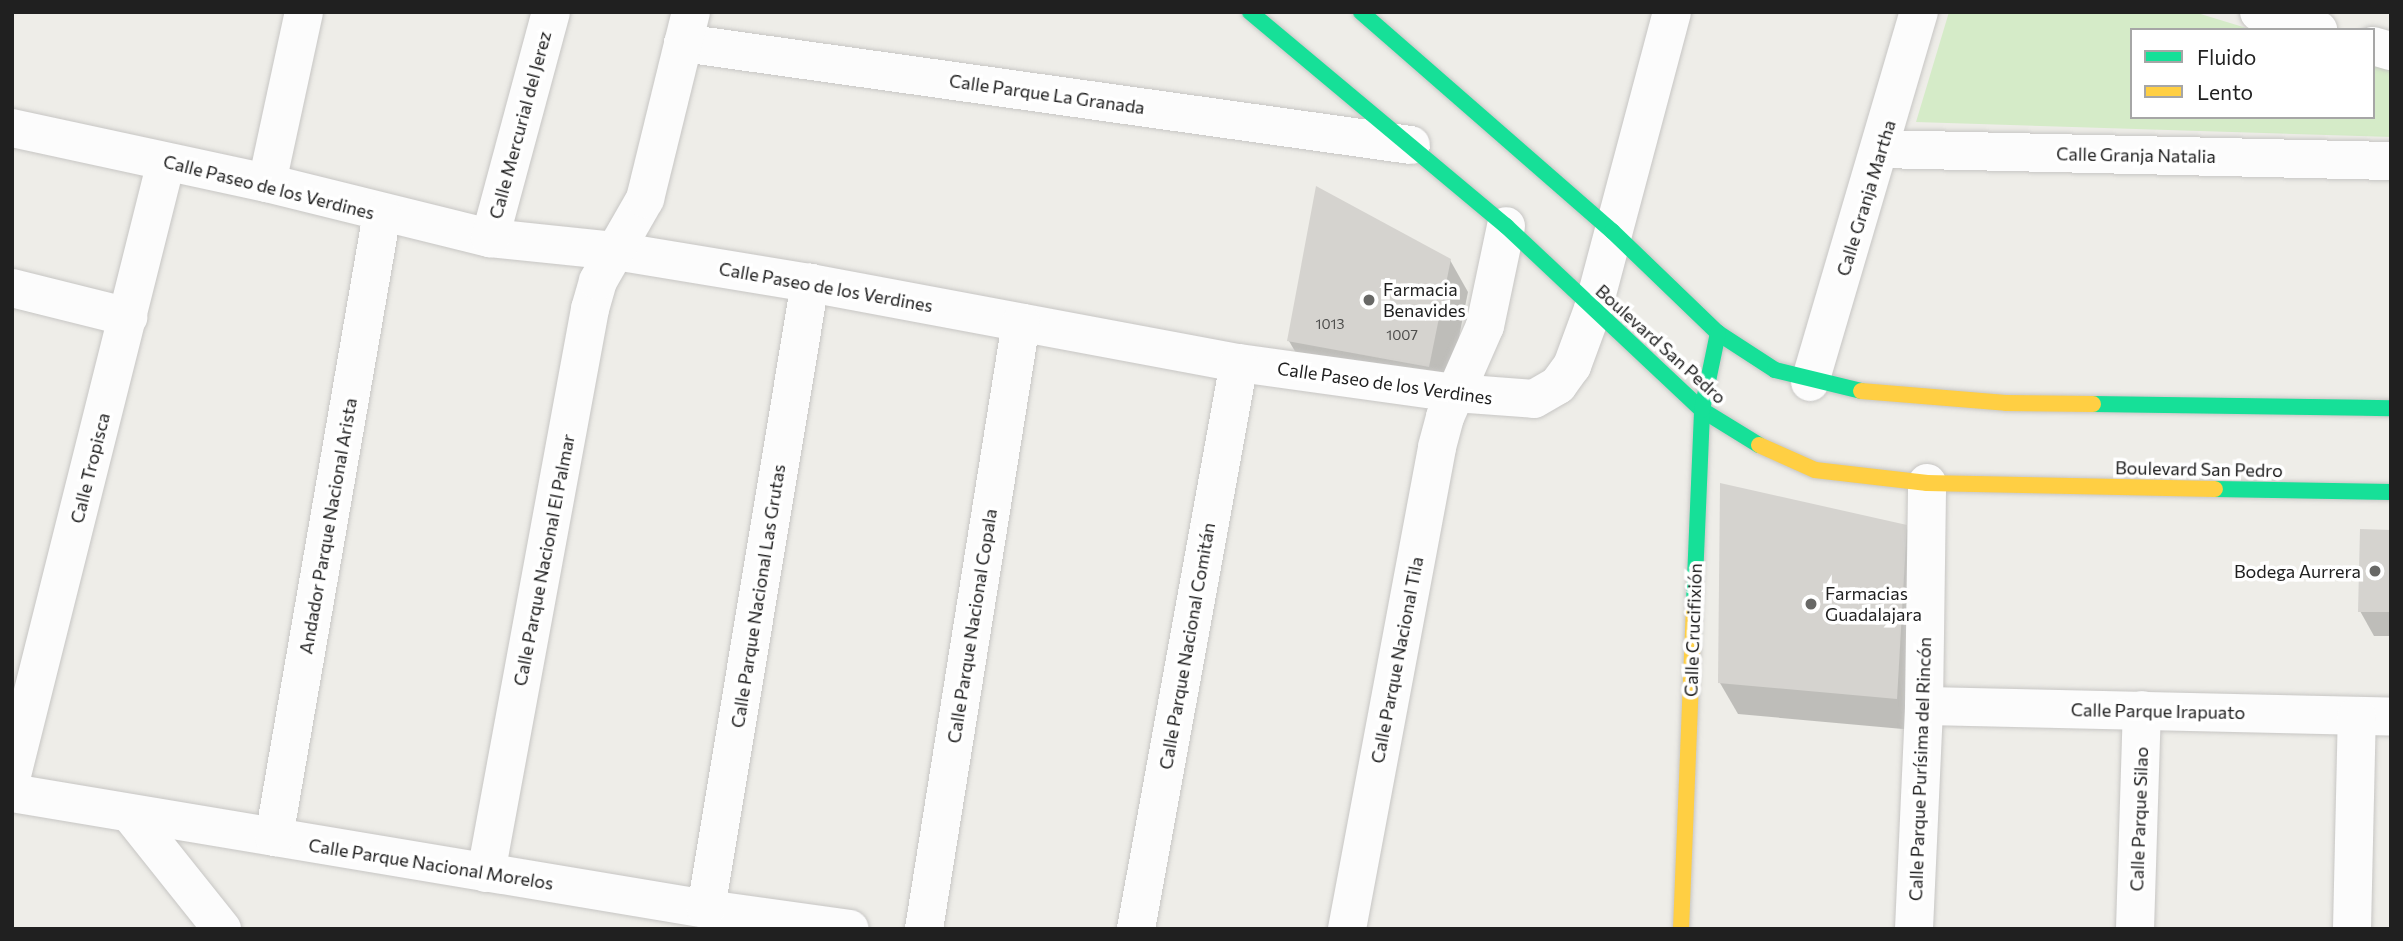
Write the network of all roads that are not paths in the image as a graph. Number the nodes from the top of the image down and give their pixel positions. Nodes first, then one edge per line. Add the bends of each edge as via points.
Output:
1 (304, 12) edge
2 (551, 12) edge
3 (1250, 12) edge
4 (1361, 12) edge
5 (1672, 12) edge
6 (1919, 12) edge
7 (2259, 12) edge
8 (687, 28) edge
9 (2311, 28) edge
10 (12, 128) edge
11 (1411, 145) junction
12 (1881, 149) junction
13 (2391, 161) edge
14 (166, 162) junction
15 (267, 183) junction
16 (382, 214) junction
17 (1506, 226) junction
18 (1612, 231) junction
19 (490, 238) junction
20 (616, 251) junction
21 (810, 283) junction
22 (12, 289) edge
23 (1593, 309) junction
24 (128, 317) junction
25 (1021, 323) junction
26 (1718, 333) junction
27 (1239, 363) junction
28 (1810, 382) junction
29 (1455, 393) junction
30 (2391, 408) edge
31 (1702, 410) junction
32 (1927, 483) junction
33 (2391, 492) edge
34 (1924, 706) junction
35 (2142, 710) junction
36 (2374, 717) edge
37 (12, 775) edge
38 (12, 793) edge
39 (131, 815) junction
40 (274, 838) junction
41 (486, 873) junction
42 (706, 909) junction
43 (222, 929) edge
44 (850, 929) edge
45 (924, 929) edge
46 (1136, 929) edge
47 (1347, 929) edge
48 (1681, 929) edge
49 (1914, 929) edge
50 (2135, 929) edge
51 (2352, 929) edge

1 - 15 street
2 - 19 street, Calle Mercurial del Jerez
3 - 11 street, Boulevard San Pedro
4 - 18 street
5 - 18 street
6 - 12 street, Calle Granja Martha
7 - 9 street
8 - 11 street, Calle Parque La Granada
8 - 20 street, Calle Parque Nacional El Palmar via 645,199
10 - 14 street, Calle Paseo de los Verdines
11 - 17 street, Boulevard San Pedro
12 - 13 street, Calle Granja Natalia
12 - 28 street, Calle Granja Martha
14 - 15 street, Calle Paseo de los Verdines
14 - 24 street, Calle Tropisca
15 - 16 street, Calle Paseo de los Verdines
16 - 19 street, Calle Paseo de los Verdines
16 - 40 street, Andador Parque Nacional Arista
17 - 23 street, Boulevard San Pedro
17 - 29 street, Calle Parque Nacional Tila via 1485,326
18 - 23 street
18 - 26 street
19 - 20 street, Calle Paseo de los Verdines
20 - 21 street, Calle Paseo de los Verdines
20 - 41 street, Calle Parque Nacional El Palmar via 598,281 590,309
21 - 25 street, Calle Paseo de los Verdines
21 - 42 street, Calle Parque Nacional Las Grutas
22 - 24 street
23 - 29 street, Calle Paseo de los Verdines via 1572,366 1546,392 1534,399
23 - 31 street, Boulevard San Pedro
24 - 37 street, Calle Tropisca
25 - 27 street, Calle Paseo de los Verdines
25 - 45 street, Calle Parque Nacional Copala
26 - 28 street via 1775,370
26 - 31 street, Calle Crucifixión
27 - 29 street, Calle Paseo de los Verdines
27 - 46 street, Calle Parque Nacional Comitán
28 - 30 street via 1849,390 2006,403
29 - 47 street, Calle Parque Nacional Tila via 1437,447
31 - 32 street, Boulevard San Pedro via 1741,438 1815,470
31 - 48 street, Calle Crucifixión
32 - 33 street, Boulevard San Pedro
32 - 34 street, Calle Parque Purísima del Rincón
34 - 35 street, Calle Parque Irapuato
34 - 49 street, Calle Parque Purísima del Rincón
35 - 36 street, Calle Parque Irapuato
35 - 50 street, Calle Parque Silao
36 - 51 street
38 - 39 street, Calle Parque Nacional Morelos
39 - 40 street, Calle Parque Nacional Morelos
39 - 43 street
40 - 41 street, Calle Parque Nacional Morelos
41 - 42 street, Calle Parque Nacional Morelos
42 - 44 street, Calle Parque Nacional Morelos

